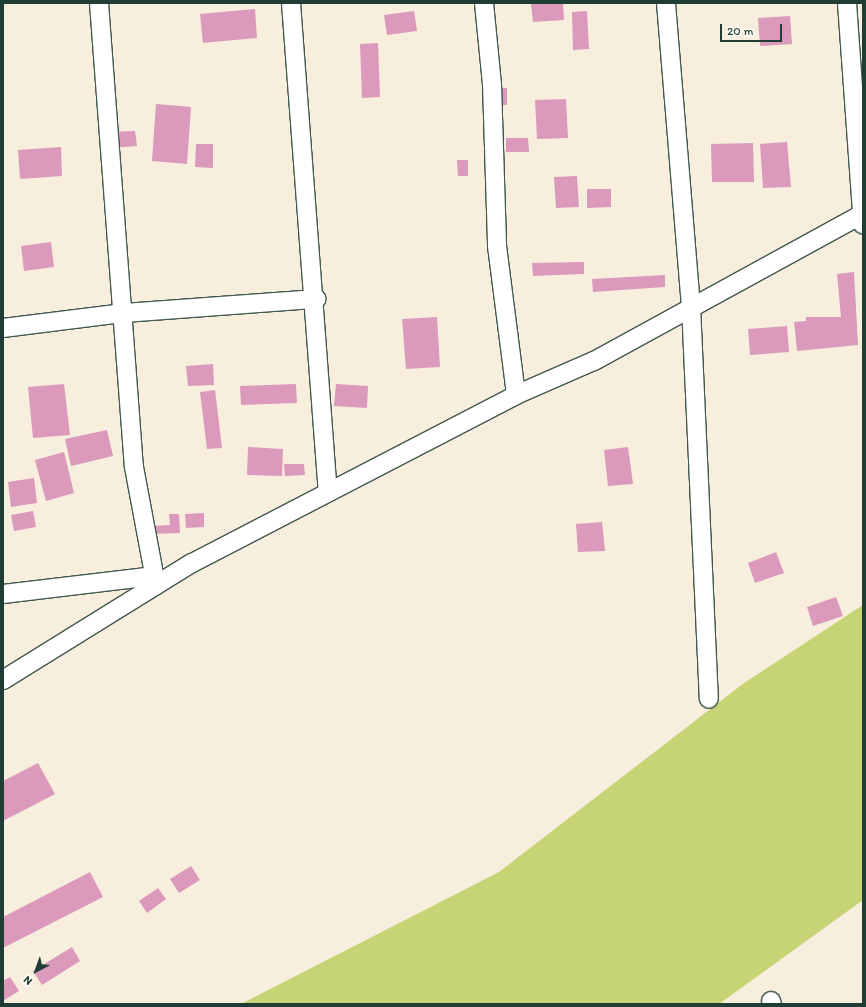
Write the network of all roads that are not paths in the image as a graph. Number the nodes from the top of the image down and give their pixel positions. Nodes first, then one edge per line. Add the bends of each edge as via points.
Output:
1 (99, 3) edge
2 (291, 3) edge
3 (484, 3) edge
4 (666, 3) edge
5 (847, 3) edge
6 (862, 218) edge
7 (316, 299) junction
8 (691, 306) junction
9 (124, 313) junction
10 (3, 328) edge
11 (516, 395) junction
12 (328, 492) junction
13 (154, 580) junction
14 (3, 594) edge
15 (3, 680) edge
16 (709, 699) dead end

1 - 9 street
2 - 7 street
3 - 11 street via 492,84 497,246
4 - 8 street
5 - 6 street
6 - 8 street
7 - 9 street
7 - 12 street
8 - 11 street via 594,361
8 - 16 street
9 - 10 street
9 - 13 street via 134,467
11 - 12 street
12 - 13 street
13 - 14 street
13 - 15 street

